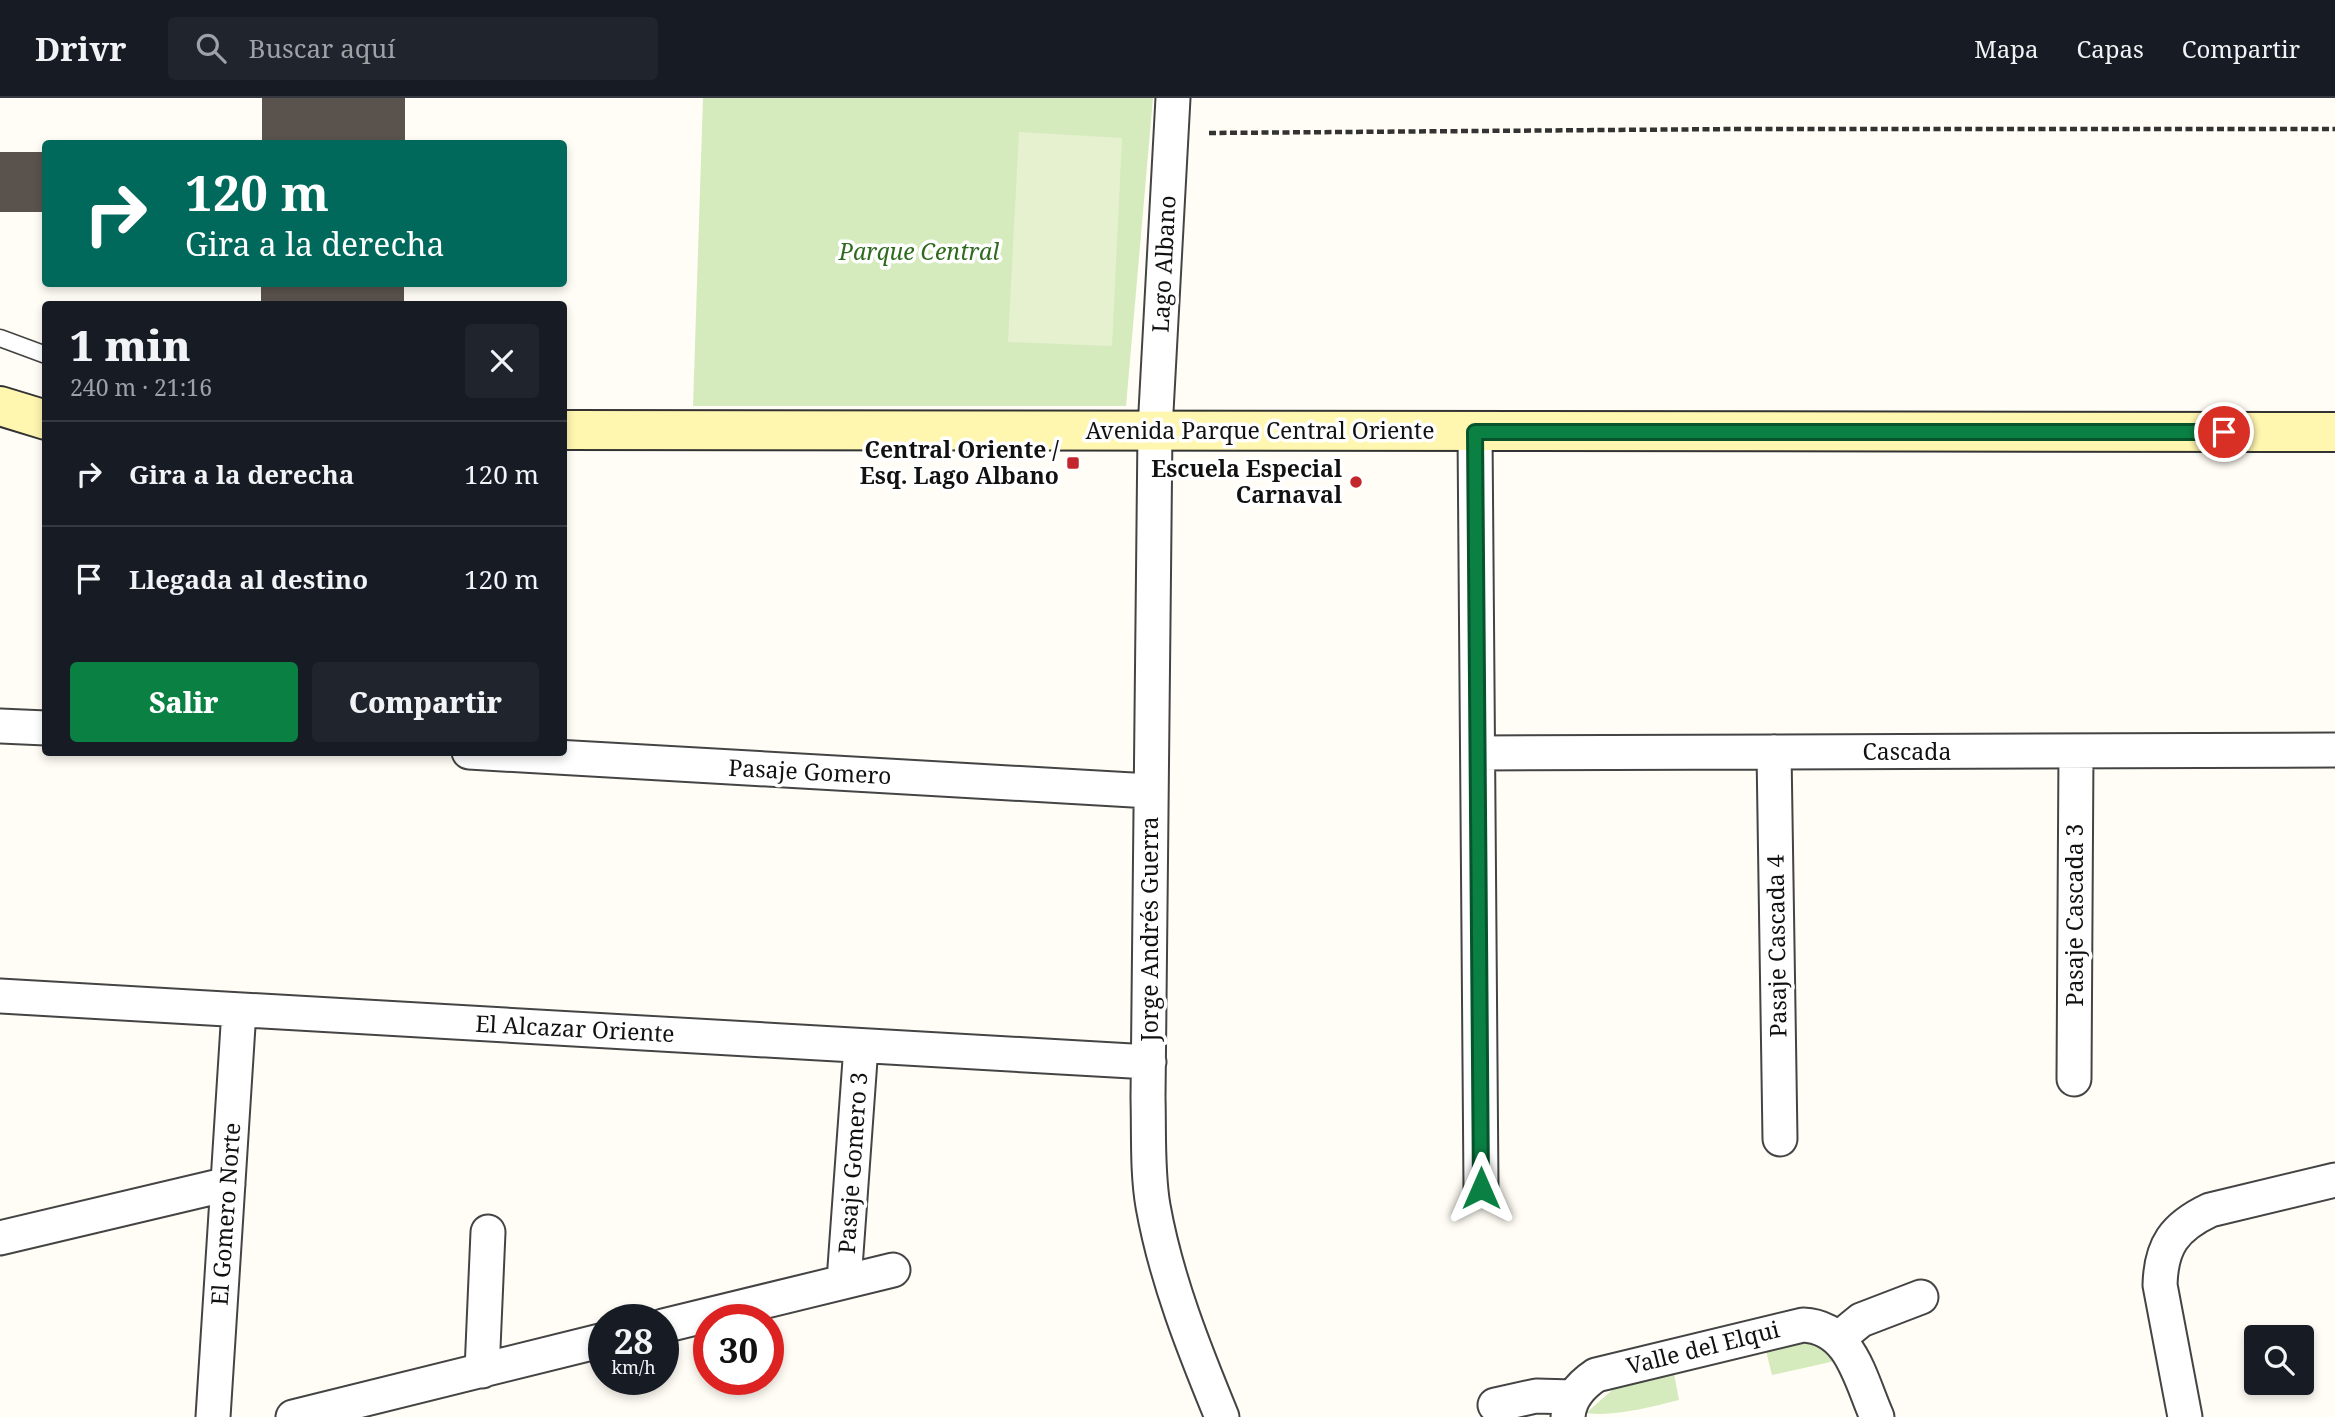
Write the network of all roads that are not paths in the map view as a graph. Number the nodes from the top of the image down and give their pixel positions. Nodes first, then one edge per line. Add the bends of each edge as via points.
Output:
1 (1173, 98) edge
2 (0, 338) edge
3 (42, 354) edge
4 (0, 406) edge
5 (42, 419) edge
6 (567, 430) edge
7 (1155, 430) junction
8 (1475, 432) junction
9 (2335, 432) edge
10 (0, 726) edge
11 (42, 729) edge
12 (2335, 750) edge
13 (2076, 751) junction
14 (1774, 752) junction
15 (1479, 753) junction
16 (539, 756) edge
17 (1150, 791) junction
18 (0, 996) edge
19 (239, 1010) junction
20 (861, 1046) junction
21 (1149, 1062) junction
22 (2074, 1079) dead end
23 (1780, 1139) dead end
24 (2335, 1180) edge
25 (228, 1184) junction
26 (1481, 1188) dead end
27 (488, 1232) dead end
28 (0, 1238) edge
29 (892, 1269) dead end
30 (844, 1281) junction
31 (1922, 1297) dead end
32 (679, 1322) edge
33 (1839, 1338) junction
34 (588, 1344) edge
35 (482, 1371) junction
36 (1495, 1405) dead end
37 (1570, 1407) edge
38 (214, 1417) edge
39 (293, 1417) edge
40 (1222, 1417) edge
41 (1877, 1417) edge
42 (2185, 1417) edge

1 - 7 street, Lago Albano
2 - 3 lane
4 - 5 street
6 - 7 street, Avenida Parque Central Oriente
7 - 8 street, Avenida Parque Central Oriente
7 - 17 street, Jorge Andrés Guerra
8 - 9 street, Avenida Parque Central Oriente
8 - 15 street
10 - 11 street
12 - 13 street, Cascada
13 - 14 street, Cascada
13 - 22 street, Pasaje Cascada 3
14 - 15 street, Cascada
14 - 23 street, Pasaje Cascada 4
15 - 26 street
16 - 17 street, Pasaje Gomero
17 - 21 street, Jorge Andrés Guerra
18 - 19 street, El Alcazar Oriente
19 - 20 street, El Alcazar Oriente
19 - 25 street, El Gomero Norte
20 - 21 street, El Alcazar Oriente
20 - 30 street, Pasaje Gomero 3
21 - 40 street, Jorge Andrés Guerra via 1153,1206 1181,1309
24 - 42 street via 2210,1210 2178,1230 2167,1245 2160,1285
25 - 28 street
25 - 38 street, El Gomero Norte
27 - 35 street
29 - 30 street
30 - 32 street
31 - 33 street via 1861,1320
33 - 37 street, Valle del Elqui via 1813,1326 1792,1326 1611,1370 1583,1384
33 - 41 street
34 - 35 street
35 - 39 street
36 - 37 street, Valle del Elqui via 1536,1396

